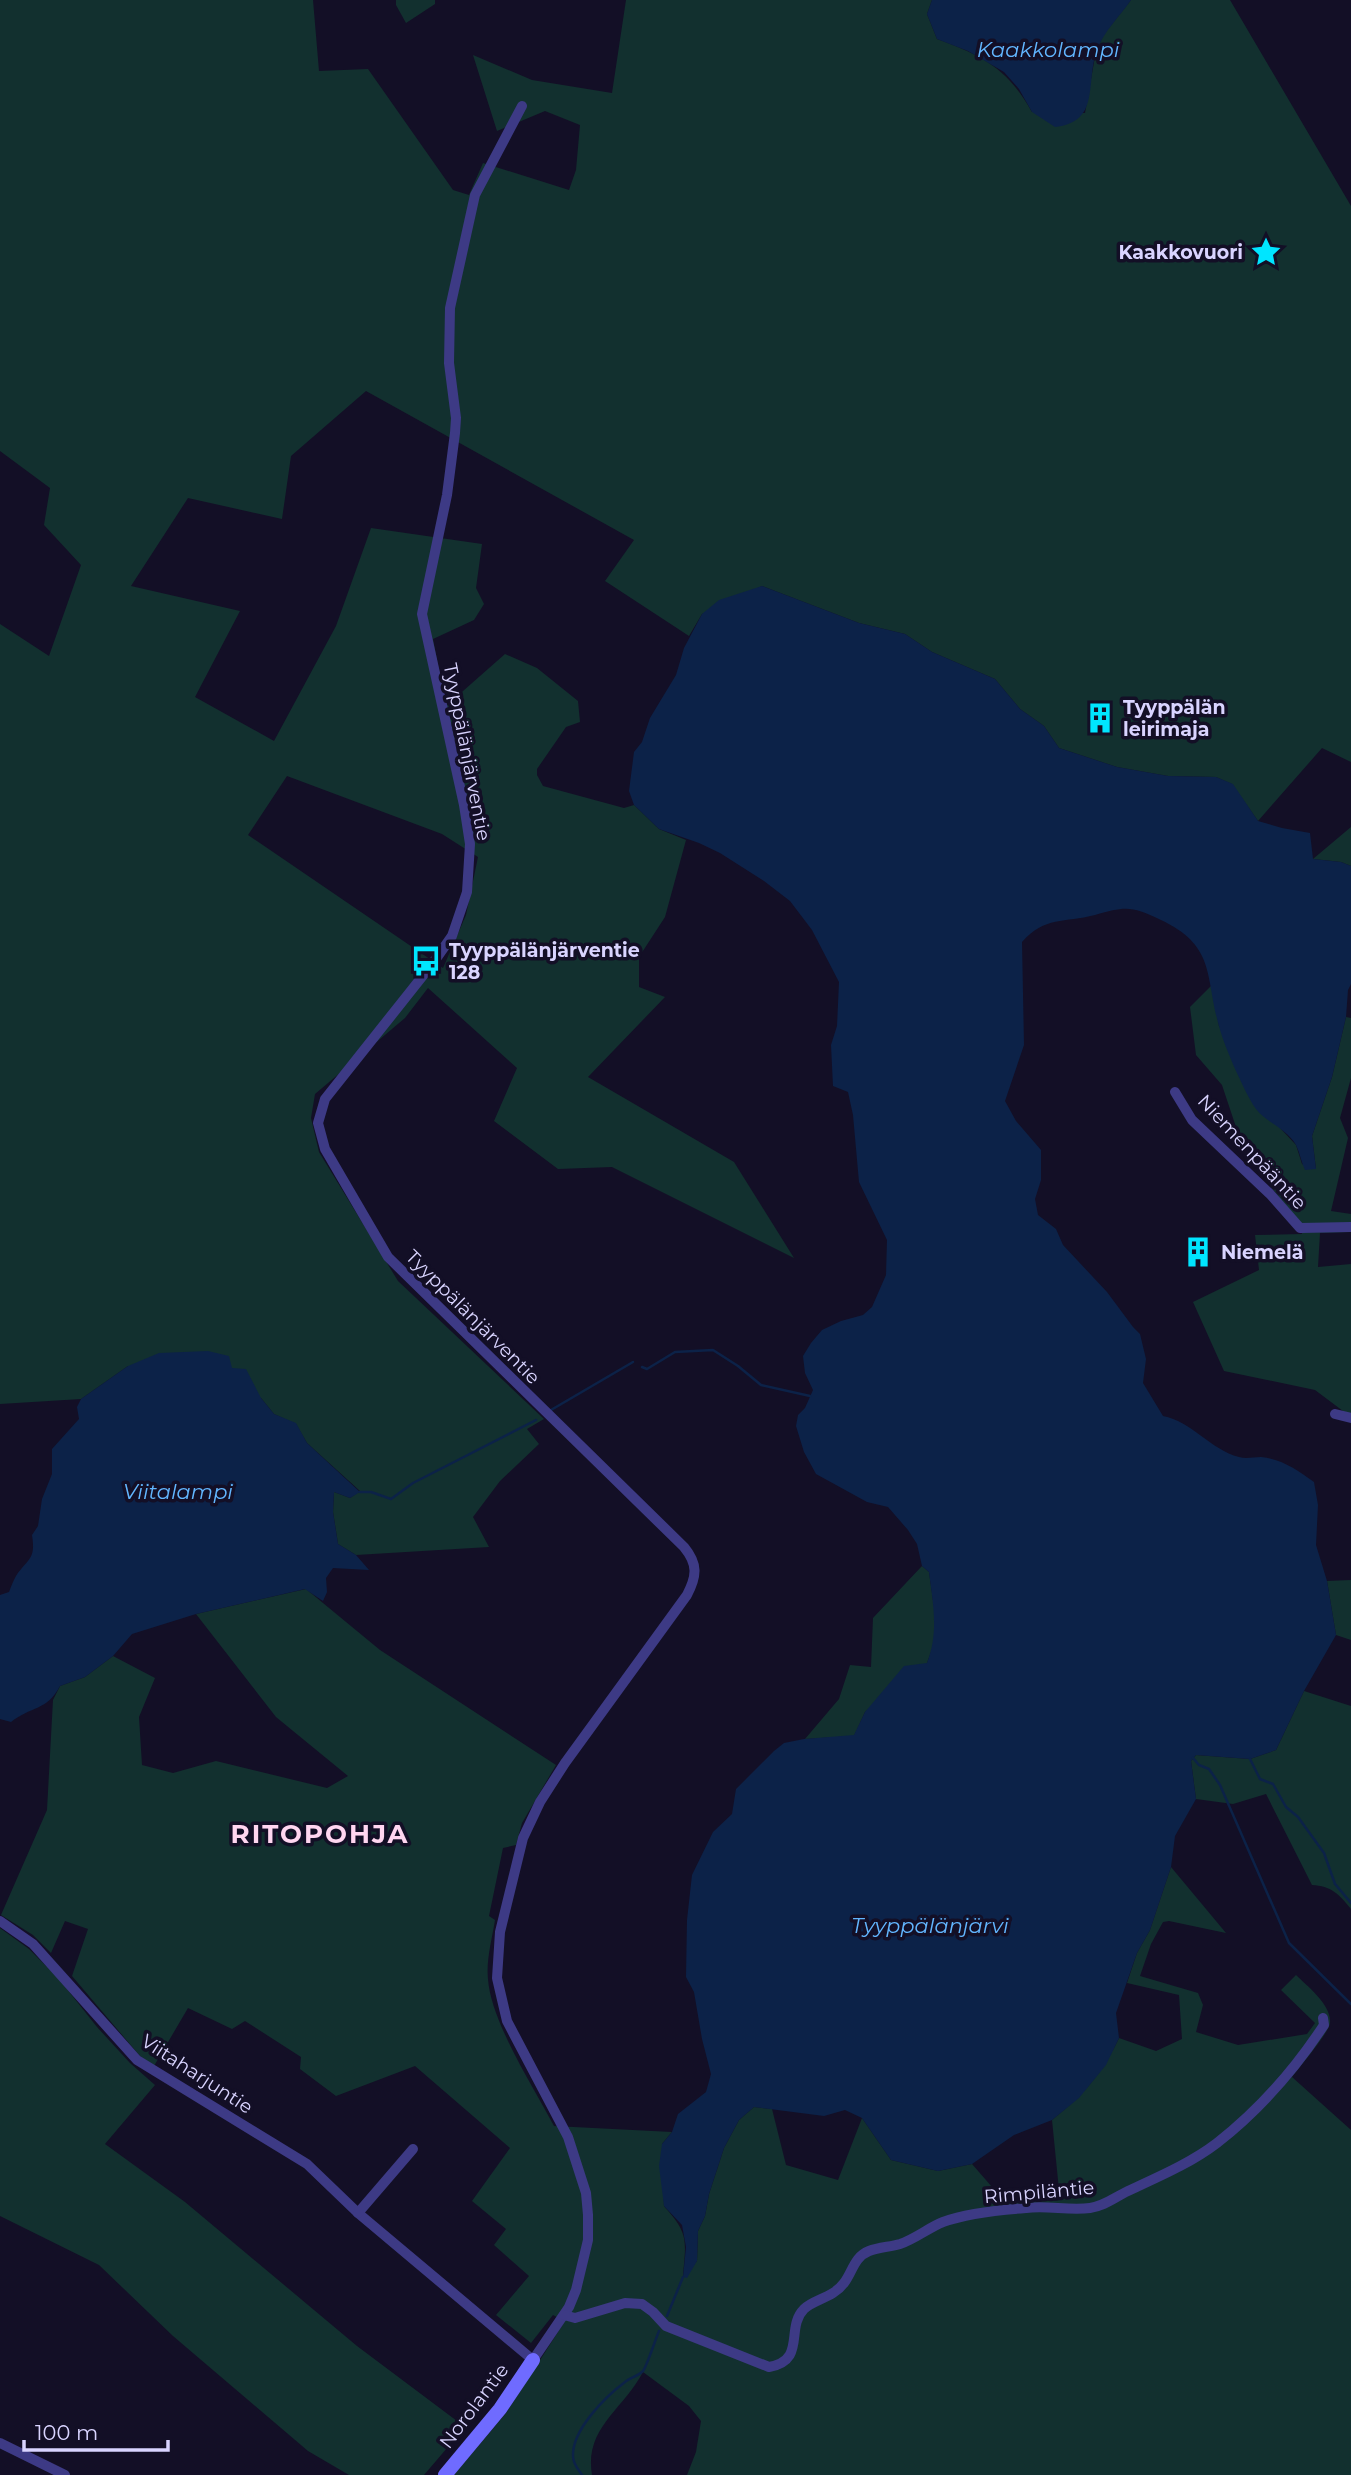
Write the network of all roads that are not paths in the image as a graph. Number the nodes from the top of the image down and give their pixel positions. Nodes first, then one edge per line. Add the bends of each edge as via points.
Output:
1 (522, 106) dead end
2 (1175, 1092) dead end
3 (1351, 1227) edge
4 (1335, 1414) dead end
5 (1351, 1418) edge
6 (0, 1921) edge
7 (1323, 2018) dead end
8 (413, 2149) dead end
9 (358, 2213) junction
10 (564, 2315) junction
11 (533, 2360) junction
12 (0, 2443) edge
13 (65, 2475) edge
14 (445, 2475) edge

1 - 10 street, Tyyppälänjärventie via 475,195 450,308 455,433 422,614 464,805 470,844 467,892 452,936 325,1099 318,1123 325,1149 388,1256 693,1558 694,1581 687,1595 540,1802 523,1838 500,1932 497,1978 507,2021 568,2137 586,2193 589,2240
2 - 3 street, Niemenpääntie via 1192,1120 1300,1228
4 - 5 street
6 - 9 street, Viitaharjuntie via 33,1944 137,2060 307,2164
7 - 10 street, Rimpiläntie via 1324,2025 1311,2044 1274,2089 1215,2144 1161,2177 1098,2206 1031,2207 944,2222 903,2243 863,2254 828,2298 805,2307 791,2355 781,2365 769,2367 666,2326 642,2304 625,2303 575,2318
8 - 9 street
9 - 11 street, Viitaharjuntie
10 - 11 street, Tyyppälänjärventie
11 - 14 street, Norolantie
12 - 13 street

